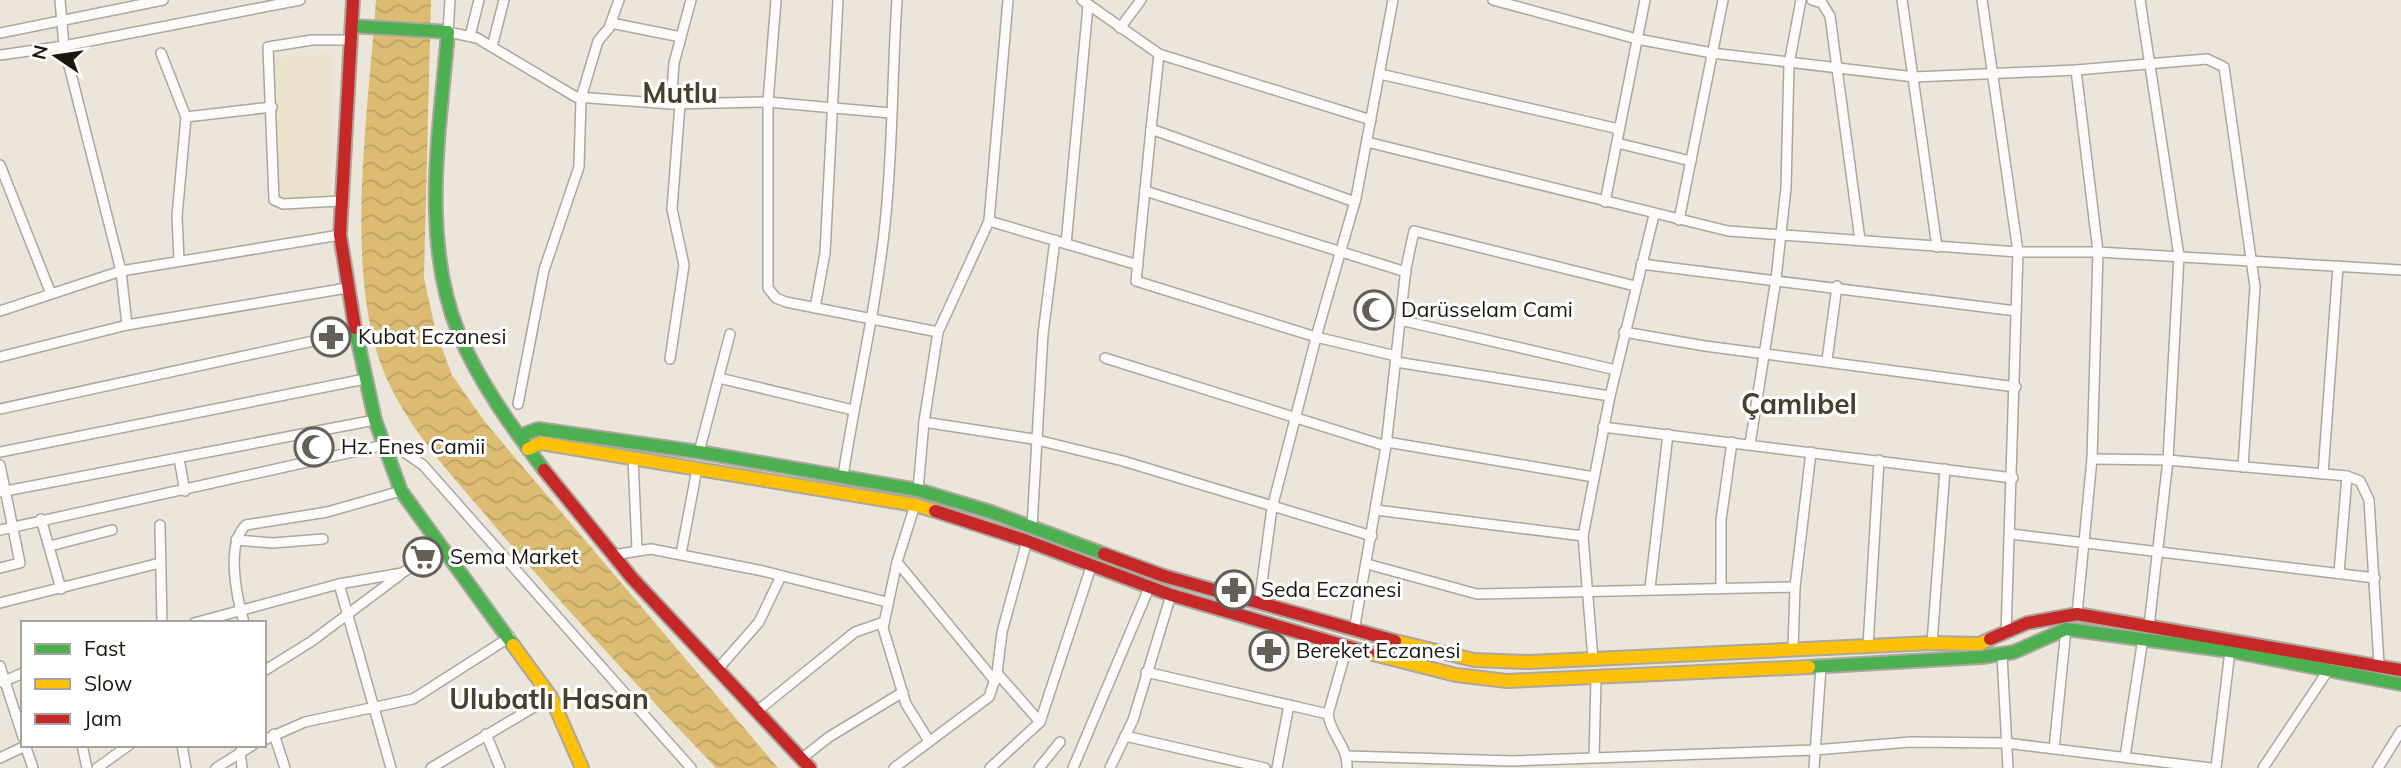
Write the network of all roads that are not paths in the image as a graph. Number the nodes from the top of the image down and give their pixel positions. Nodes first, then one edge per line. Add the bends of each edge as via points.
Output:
1 (60, 0) edge
2 (163, 0) edge
3 (300, 0) edge
4 (353, 0) edge
5 (450, 0) edge
6 (479, 0) edge
7 (504, 0) edge
8 (619, 0) edge
9 (691, 0) edge
10 (776, 0) edge
11 (838, 0) edge
12 (897, 0) edge
13 (1008, 0) edge
14 (1141, 0) edge
15 (1393, 0) edge
16 (1493, 0) edge
17 (1645, 0) edge
18 (1723, 0) edge
19 (1801, 0) edge
20 (1812, 0) edge
21 (1902, 0) edge
22 (1982, 0) edge
23 (2140, 0) edge
24 (1085, 3) edge
25 (62, 19) junction
26 (611, 23) junction
27 (1120, 28) junction
28 (356, 31) junction
29 (441, 31) junction
30 (0, 33) edge
31 (470, 36) junction
32 (681, 37) junction
33 (1637, 39) junction
34 (64, 46) junction
35 (492, 47) junction
36 (161, 52) dead end
37 (1712, 53) junction
38 (1159, 54) junction
39 (0, 55) edge
40 (1789, 64) junction
41 (2149, 65) junction
42 (1836, 69) junction
43 (2076, 70) junction
44 (1993, 73) junction
45 (1380, 74) junction
46 (1914, 76) junction
47 (581, 98) junction
48 (768, 102) junction
49 (676, 104) junction
50 (272, 107) junction
51 (831, 108) junction
52 (890, 113) junction
53 (186, 117) junction
54 (1371, 120) junction
55 (1151, 129) junction
56 (1619, 129) junction
57 (1367, 142) junction
58 (1617, 143) junction
59 (1691, 161) junction
60 (0, 164) edge
61 (1145, 191) junction
62 (340, 201) junction
63 (1355, 202) junction
64 (1605, 202) junction
65 (1654, 215) junction
66 (1679, 220) junction
67 (989, 221) junction
68 (1781, 234) junction
69 (340, 235) junction
70 (1055, 240) junction
71 (1860, 240) junction
72 (1066, 244) junction
73 (1937, 247) junction
74 (2018, 252) junction
75 (2098, 252) junction
76 (1340, 253) junction
77 (2179, 256) junction
78 (179, 261) junction
79 (2253, 262) junction
80 (1641, 264) junction
81 (1138, 265) junction
82 (2338, 266) junction
83 (121, 271) junction
84 (2401, 271) edge
85 (1406, 272) junction
86 (1776, 279) junction
87 (1635, 286) junction
88 (1837, 286) junction
89 (347, 288) junction
90 (51, 293) junction
91 (815, 308) junction
92 (0, 311) edge
93 (2016, 311) junction
94 (873, 320) junction
95 (1400, 320) junction
96 (127, 325) junction
97 (355, 332) junction
98 (938, 332) junction
99 (1624, 332) junction
100 (730, 334) dead end
101 (1316, 337) junction
102 (1764, 353) junction
103 (0, 357) edge
104 (1105, 358) dead end
105 (670, 359) dead end
106 (1396, 359) junction
107 (1827, 360) junction
108 (1616, 370) junction
109 (719, 378) junction
110 (365, 379) junction
111 (2015, 387) junction
112 (1609, 397) junction
113 (518, 404) dead end
114 (0, 409) edge
115 (853, 410) junction
116 (1296, 417) junction
117 (375, 420) junction
118 (924, 422) junction
119 (1604, 427) junction
120 (1668, 434) junction
121 (519, 436) junction
122 (1038, 440) junction
123 (1732, 442) junction
124 (1386, 444) junction
125 (1750, 444) junction
126 (384, 445) junction
127 (528, 449) junction
128 (0, 452) edge
129 (699, 452) junction
130 (1811, 452) junction
131 (633, 458) junction
132 (179, 460) junction
133 (1879, 460) junction
134 (2092, 460) junction
135 (2168, 460) junction
136 (0, 465) edge
137 (2243, 467) junction
138 (697, 469) junction
139 (1945, 469) junction
140 (2323, 474) junction
141 (843, 476) junction
142 (2347, 476) junction
143 (1594, 477) junction
144 (2013, 478) junction
145 (918, 490) junction
146 (3, 491) edge
147 (185, 491) junction
148 (401, 491) junction
149 (915, 505) junction
150 (1272, 508) junction
151 (1376, 510) junction
152 (41, 519) junction
153 (160, 525) dead end
154 (11, 527) junction
155 (1032, 527) junction
156 (0, 530) edge
157 (112, 530) dead end
158 (2011, 534) junction
159 (1372, 536) junction
160 (1583, 536) junction
161 (323, 539) dead end
162 (236, 540) junction
163 (1027, 541) junction
164 (2085, 542) junction
165 (50, 546) junction
166 (440, 549) junction
167 (637, 549) junction
168 (2157, 549) junction
169 (681, 554) junction
170 (613, 555) junction
171 (897, 562) junction
172 (160, 563) junction
173 (1092, 564) junction
174 (1367, 564) junction
175 (0, 568) edge
176 (402, 573) junction
177 (2339, 573) junction
178 (780, 576) junction
179 (2375, 578) junction
180 (339, 584) junction
181 (1796, 587) junction
182 (1149, 588) junction
183 (1650, 588) junction
184 (1721, 588) junction
185 (61, 589) junction
186 (1586, 592) junction
187 (1171, 596) junction
188 (887, 602) junction
189 (0, 603) edge
190 (1259, 604) junction
191 (241, 610) junction
192 (347, 613) junction
193 (2077, 614) junction
194 (162, 621) edge
195 (201, 621) edge
196 (244, 621) edge
197 (884, 622) junction
198 (2066, 629) junction
199 (1354, 631) junction
200 (2146, 632) junction
201 (2006, 634) junction
202 (510, 637) junction
203 (1932, 643) junction
204 (1868, 646) junction
205 (1347, 647) junction
206 (1793, 650) junction
207 (2230, 651) junction
208 (2002, 656) junction
209 (1593, 659) junction
210 (2379, 664) junction
211 (0, 666) edge
212 (1821, 667) junction
213 (2329, 669) junction
214 (266, 670) edge
215 (717, 670) junction
216 (2401, 670) edge
217 (1146, 672) junction
218 (21, 674) edge
219 (996, 677) junction
220 (1596, 679) junction
221 (2, 682) edge
222 (2401, 684) edge
223 (904, 692) junction
224 (551, 697) junction
225 (1289, 705) junction
226 (375, 707) junction
227 (756, 712) junction
228 (1328, 713) junction
229 (1040, 722) junction
230 (2401, 731) edge
231 (21, 732) edge
232 (274, 734) junction
233 (486, 734) junction
234 (1125, 736) junction
235 (266, 739) edge
236 (929, 741) junction
237 (1060, 741) dead end
238 (2006, 743) junction
239 (22, 747) edge
240 (27, 747) edge
241 (82, 747) edge
242 (126, 747) edge
243 (182, 747) edge
244 (249, 747) edge
245 (2053, 749) junction
246 (1815, 750) junction
247 (240, 752) junction
248 (1346, 756) junction
249 (1594, 757) junction
250 (2125, 757) junction
251 (0, 758) edge
252 (446, 758) junction
253 (806, 763) edge
254 (1512, 764) edge
255 (33, 768) edge
256 (87, 768) edge
257 (97, 768) edge
258 (186, 768) edge
259 (216, 768) edge
260 (242, 768) edge
261 (285, 768) edge
262 (391, 768) edge
263 (431, 768) edge
264 (450, 768) edge
265 (500, 768) edge
266 (582, 768) edge
267 (691, 768) edge
268 (894, 768) edge
269 (990, 768) edge
270 (1039, 768) edge
271 (1073, 768) edge
272 (1110, 768) edge
273 (1265, 768) edge
274 (1278, 768) edge
275 (1347, 768) edge
276 (1814, 768) edge
277 (2008, 768) edge
278 (2214, 768) edge
279 (2263, 768) edge
280 (2378, 768) edge

1 - 25 street
2 - 25 street
3 - 34 street
4 - 28 main road
5 - 29 street
6 - 31 street
7 - 35 street
8 - 26 street
9 - 32 street
10 - 48 street
11 - 51 street
12 - 52 street
13 - 67 street
14 - 27 street
15 - 45 street
16 - 33 street
17 - 33 street
18 - 37 street
19 - 40 street
20 - 42 street via 1822,3 1830,16
21 - 46 street
22 - 44 street
23 - 41 street
24 - 27 street
24 - 72 street
25 - 30 street
25 - 34 street
26 - 32 street
26 - 47 street via 598,41
27 - 38 street
28 - 29 main road
28 - 50 street via 268,47
28 - 62 main road
29 - 31 street
29 - 121 main road via 435,211 444,284 459,341 479,381
31 - 35 street
32 - 49 street via 674,63
33 - 37 street
33 - 56 street
34 - 39 street
34 - 83 street
35 - 47 street
36 - 53 street
37 - 40 street
37 - 59 street
38 - 54 street
38 - 55 street
40 - 42 street
40 - 68 street
41 - 43 street
41 - 77 street
41 - 79 street via 2207,59 2224,67
42 - 46 street
42 - 71 street
43 - 44 street
43 - 75 street
44 - 46 street
44 - 74 street
45 - 54 street
45 - 56 street
46 - 73 street
47 - 49 street
47 - 113 street via 579,167 544,270
48 - 49 street
48 - 51 street
48 - 91 street via 768,288 776,298
49 - 105 street via 672,209 684,265
50 - 53 street
50 - 62 street via 274,200 283,204
51 - 52 street
51 - 91 street via 825,253
52 - 94 street via 886,222
53 - 78 street via 177,216
54 - 57 street
55 - 61 street
55 - 63 street
56 - 58 street
57 - 63 street
57 - 64 street
58 - 59 street
58 - 64 street
59 - 66 street
60 - 90 street
61 - 76 street
61 - 81 street
62 - 69 main road
63 - 76 street
64 - 65 street
65 - 66 street
65 - 80 street
66 - 68 street via 1728,231
67 - 70 street
67 - 98 street
68 - 71 street
68 - 86 street
69 - 78 street
69 - 89 main road
70 - 72 street
70 - 122 street via 1043,334
71 - 73 street
72 - 81 street
73 - 74 street
74 - 75 street
74 - 93 street
75 - 77 street
75 - 134 street
76 - 85 street
76 - 101 street
77 - 79 street
77 - 135 street
78 - 83 street
79 - 82 street
79 - 137 street via 2253,340
80 - 86 street
80 - 87 street
81 - 101 street via 1136,281
82 - 84 street
82 - 140 street
83 - 90 street
83 - 96 street
85 - 87 street via 1414,231
85 - 95 street
86 - 88 street
86 - 102 street
87 - 99 street
88 - 93 street
88 - 107 street
89 - 96 street
89 - 97 main road
90 - 92 street
91 - 94 street
93 - 111 street
94 - 98 street
94 - 115 street
95 - 106 street
95 - 108 street
96 - 103 street
97 - 110 main road
97 - 114 street
98 - 118 street
99 - 102 street
99 - 108 street
100 - 109 street
101 - 106 street
101 - 116 street
102 - 107 street
102 - 125 street
104 - 116 street
106 - 112 street
106 - 124 street
107 - 111 street
108 - 112 street
109 - 115 street
109 - 129 street
110 - 117 main road
110 - 128 street
111 - 144 street
112 - 119 street
115 - 141 street
116 - 124 street
116 - 150 street
117 - 126 main road
117 - 132 street
118 - 122 street
118 - 145 street
119 - 120 street
119 - 143 street
120 - 123 street
120 - 183 street
121 - 127 main road
121 - 129 main road via 538,429
122 - 150 street via 1123,461
122 - 155 street
123 - 125 street
123 - 184 street via 1721,520
124 - 143 street
124 - 151 street
125 - 130 street
126 - 147 street
126 - 148 main road
126 - 267 street via 423,465
127 - 131 main road via 541,443
127 - 170 main road
129 - 141 main road
130 - 133 street
130 - 181 street
131 - 138 main road
131 - 167 street
132 - 146 street
132 - 147 street
133 - 139 street
133 - 204 street
134 - 135 street
134 - 164 street
135 - 137 street
135 - 168 street
136 - 146 street
137 - 140 street
138 - 149 main road
138 - 169 street
139 - 144 street
139 - 203 street
140 - 142 street
141 - 145 main road
142 - 177 street
142 - 179 street via 2360,481 2369,500
143 - 160 street
144 - 158 street
145 - 155 main road
146 - 154 street
147 - 152 street
148 - 162 street via 327,512 255,521 240,531
148 - 166 main road
149 - 163 main road
149 - 171 street
150 - 159 street
150 - 190 street
151 - 159 street
151 - 160 street
152 - 154 street
152 - 165 street
153 - 172 street
154 - 156 street
154 - 175 street via 20,563
155 - 190 main road via 1164,576
157 - 165 street
158 - 164 street
158 - 201 street
159 - 174 street
160 - 186 street
161 - 162 street
162 - 191 street
163 - 173 main road
163 - 219 street via 1002,632
164 - 168 street
164 - 193 street
165 - 185 street
166 - 176 street
166 - 202 main road
167 - 169 street
167 - 170 street
168 - 177 street
168 - 200 street
169 - 178 street
170 - 215 main road
171 - 188 street
171 - 219 street
172 - 185 street
172 - 194 street
173 - 182 main road
173 - 229 street
174 - 186 street via 1477,594
174 - 199 street
176 - 180 street
176 - 192 street
177 - 179 street
178 - 188 street
178 - 215 street via 760,622
179 - 210 street
180 - 191 street
180 - 192 street
181 - 184 street
181 - 206 street
182 - 187 main road
182 - 271 street
183 - 184 street
183 - 186 street
185 - 189 street
186 - 209 street
187 - 205 main road
187 - 217 street
188 - 197 street
190 - 199 main road
191 - 195 street
191 - 196 street
192 - 214 street
192 - 226 street
193 - 200 main road
193 - 201 main road via 2027,623
197 - 223 street
197 - 227 street via 855,632
198 - 200 main road
198 - 208 main road
198 - 245 street
199 - 209 main road via 1474,660
200 - 207 main road
200 - 210 main road
200 - 250 street
201 - 203 main road via 1980,644
202 - 224 main road
202 - 226 street via 413,699
203 - 204 main road
204 - 206 main road
205 - 220 main road via 1456,675 1507,681
205 - 228 street
206 - 209 main road
207 - 213 main road
207 - 278 street
208 - 212 main road
208 - 238 street
210 - 216 main road
211 - 221 street
212 - 220 main road
212 - 246 street
213 - 222 main road
213 - 279 street
215 - 227 main road
217 - 225 street
217 - 234 street
218 - 221 street
219 - 229 street
219 - 236 street via 989,697
220 - 249 street
221 - 231 street
223 - 236 street via 906,704
223 - 253 street via 829,737
224 - 233 street
224 - 266 main road
225 - 228 street
225 - 274 street
226 - 232 street via 305,722
226 - 262 street
227 - 253 main road
228 - 248 street via 1329,725
229 - 269 street
230 - 280 street
232 - 235 street
232 - 261 street
233 - 252 street
233 - 265 street
234 - 272 street
234 - 273 street
236 - 268 street
237 - 270 street
238 - 245 street
238 - 246 street via 1910,742
238 - 277 street
239 - 251 street
240 - 255 street
241 - 256 street
242 - 257 street
243 - 258 street
244 - 247 street
245 - 250 street
246 - 249 street
246 - 276 street
247 - 259 street
247 - 260 street
248 - 254 street
248 - 275 street
249 - 254 street
250 - 278 street
252 - 263 street
252 - 264 street

